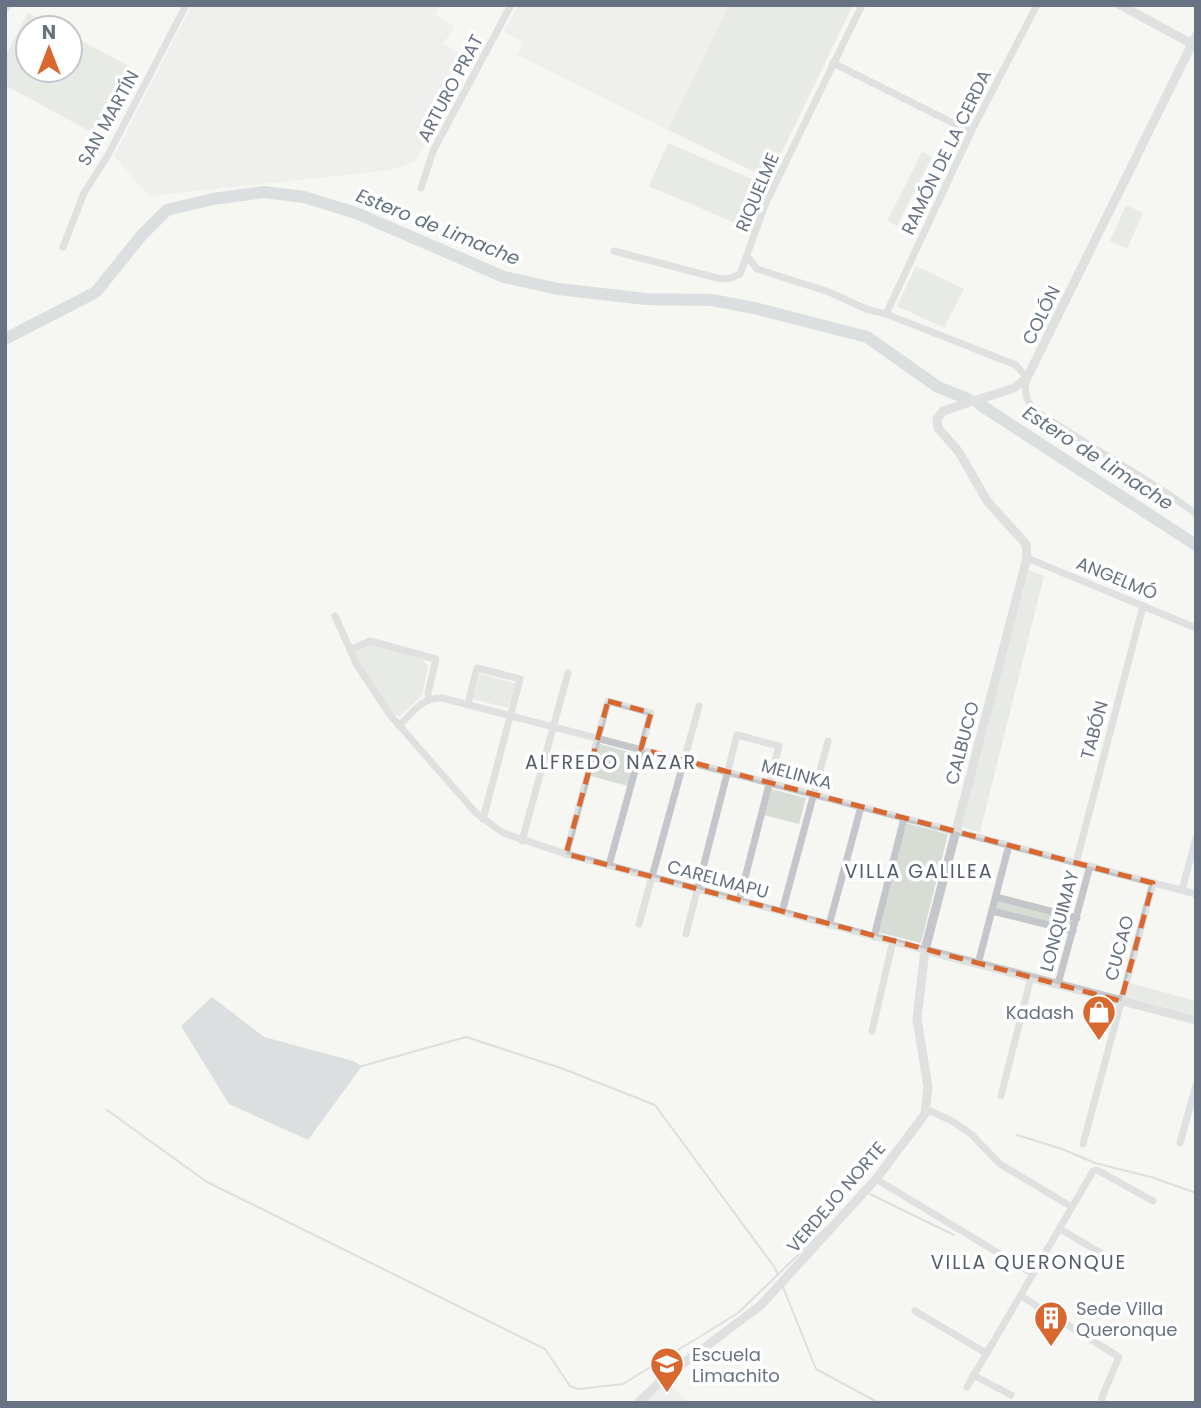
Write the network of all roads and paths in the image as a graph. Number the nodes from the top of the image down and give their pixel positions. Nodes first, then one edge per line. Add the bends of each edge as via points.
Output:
1 (8, 5) edge
2 (186, 5) edge
3 (511, 5) edge
4 (862, 5) edge
5 (1038, 5) edge
6 (1120, 5) edge
7 (5, 10) edge
8 (1195, 42) edge
9 (833, 64) junction
10 (971, 132) junction
11 (421, 188) dead end
12 (63, 247) dead end
13 (614, 251) dead end
14 (747, 256) junction
15 (886, 314) junction
16 (1027, 378) junction
17 (1196, 514) edge
18 (1027, 558) junction
19 (1143, 606) junction
20 (335, 616) dead end
21 (1196, 628) edge
22 (350, 650) junction
23 (568, 673) dead end
24 (429, 699) junction
25 (468, 704) junction
26 (699, 706) dead end
27 (510, 715) junction
28 (399, 726) junction
29 (554, 727) junction
30 (598, 738) junction
31 (828, 741) dead end
32 (641, 750) junction
33 (685, 761) junction
34 (728, 772) junction
35 (770, 783) junction
36 (814, 795) junction
37 (861, 807) junction
38 (904, 818) junction
39 (483, 819) junction
40 (955, 832) junction
41 (1196, 838) edge
42 (523, 841) junction
43 (1009, 845) junction
44 (566, 854) junction
45 (1076, 863) junction
46 (609, 865) junction
47 (1090, 866) junction
48 (653, 877) junction
49 (1153, 883) junction
50 (697, 889) junction
51 (1182, 890) junction
52 (1196, 894) edge
53 (996, 897) junction
54 (739, 901) junction
55 (992, 911) junction
56 (782, 912) junction
57 (1077, 918) junction
58 (639, 924) dead end
59 (829, 925) junction
60 (1073, 931) junction
61 (686, 934) dead end
62 (874, 936) junction
63 (893, 942) junction
64 (925, 950) junction
65 (978, 964) junction
66 (1031, 977) junction
67 (1058, 984) junction
68 (1121, 1000) junction
69 (1196, 1020) edge
70 (872, 1031) dead end
71 (1196, 1085) edge
72 (1001, 1096) dead end
73 (926, 1109) junction
74 (1180, 1143) dead end
75 (1083, 1144) dead end
76 (876, 1179) junction
77 (1153, 1201) dead end
78 (1072, 1207) junction
79 (1059, 1229) junction
80 (1118, 1263) dead end
81 (1033, 1273) junction
82 (1021, 1296) junction
83 (915, 1311) dead end
84 (986, 1353) junction
85 (973, 1375) junction
86 (967, 1387) dead end
87 (1011, 1395) dead end
88 (638, 1403) edge
89 (1102, 1403) edge

1 - 7 street
2 - 12 street, SAN MARTÍN via 84,193
3 - 11 street, ARTURO PRAT via 433,151
4 - 9 street, RIQUELME
5 - 10 street, RAMÓN DE LA CERDA
6 - 8 street
8 - 16 street, COLÓN
9 - 10 street
9 - 14 street, RIQUELME via 765,205
10 - 15 street, RAMÓN DE LA CERDA
13 - 14 street, RIQUELME via 726,279 740,274
14 - 15 street via 757,269
15 - 16 street via 1016,365
16 - 17 street via 1027,398 1035,411
16 - 18 street, CALBUCO via 1014,388 943,411 937,422 987,501 1026,544
18 - 19 street, ANGELMÓ
18 - 40 street, CALBUCO
19 - 21 street, ANGELMÓ
19 - 45 street, TABÓN
20 - 22 street, CARELMAPU
22 - 24 street via 370,640 436,659
22 - 28 street, CARELMAPU
23 - 29 street
24 - 25 street, MELINKA
24 - 28 street
25 - 27 street, MELINKA
25 - 27 street via 477,668 520,680
26 - 33 street
27 - 29 street, MELINKA
27 - 39 street
28 - 39 street, CARELMAPU
29 - 30 street, MELINKA
29 - 42 street
30 - 32 street, MELINKA
30 - 32 street via 608,701 651,713
30 - 44 street
31 - 36 street
32 - 33 street, MELINKA
32 - 46 street
33 - 34 street, MELINKA
33 - 48 street
34 - 35 street, MELINKA
34 - 35 street via 737,736 779,746
34 - 50 street
35 - 36 street, MELINKA
35 - 54 street
36 - 37 street, MELINKA
36 - 56 street
37 - 38 street, MELINKA
37 - 59 street
38 - 40 street, MELINKA
38 - 62 street
39 - 42 street, CARELMAPU
40 - 43 street, MELINKA
40 - 64 street, CALBUCO
41 - 51 street
42 - 44 street, CARELMAPU
43 - 45 street, MELINKA
43 - 53 street
44 - 46 street, CARELMAPU
45 - 47 street, MELINKA
46 - 48 street, CARELMAPU
47 - 49 street, MELINKA
47 - 57 street, LONQUIMAY
48 - 50 street, CARELMAPU
48 - 58 street
49 - 51 street, MELINKA
49 - 68 street, CUCAO
50 - 54 street, CARELMAPU
50 - 61 street
51 - 52 street, MELINKA
53 - 55 street
53 - 57 street
54 - 56 street, CARELMAPU
55 - 60 street
55 - 65 street
56 - 59 street, CARELMAPU
57 - 60 street, LONQUIMAY
59 - 62 street, CARELMAPU
60 - 67 street, LONQUIMAY
62 - 63 street, CARELMAPU
63 - 64 street, CARELMAPU
63 - 70 street
64 - 65 street, CARELMAPU
64 - 73 street via 917,1019 928,1087
65 - 66 street, CARELMAPU
66 - 67 street, CARELMAPU
66 - 72 street
67 - 68 street, CARELMAPU
68 - 69 street, CARELMAPU
68 - 75 street, CUCAO
71 - 74 street
73 - 76 street, VERDEJO NORTE
73 - 78 street via 952,1121 1000,1164
76 - 81 street
76 - 88 street, VERDEJO NORTE via 761,1306 664,1378
77 - 78 street via 1097,1170
78 - 79 street
79 - 80 street
79 - 81 street
81 - 82 street
82 - 84 street
82 - 89 street via 1119,1357
83 - 84 street
84 - 85 street
85 - 86 street
85 - 87 street

